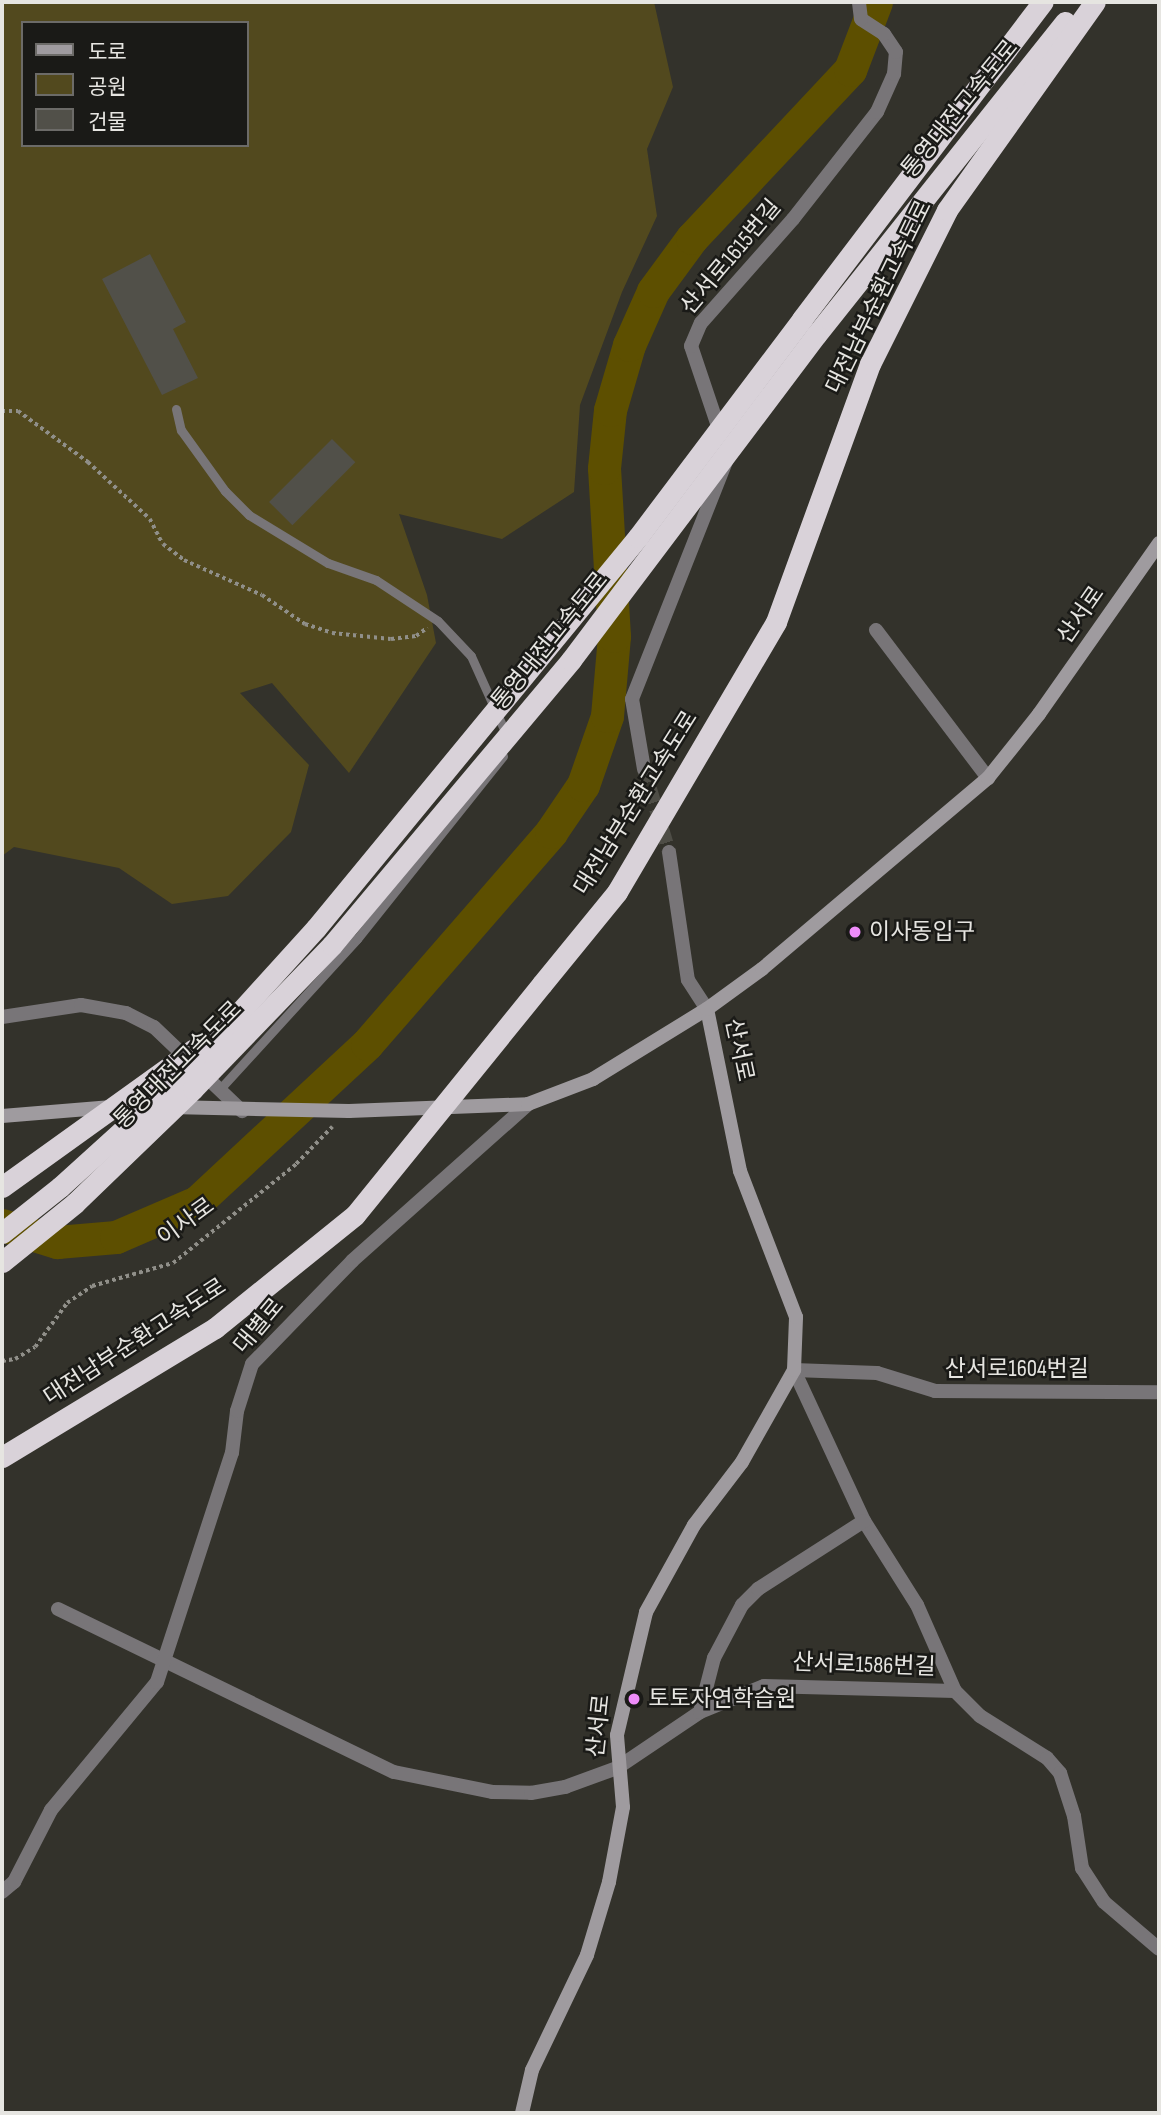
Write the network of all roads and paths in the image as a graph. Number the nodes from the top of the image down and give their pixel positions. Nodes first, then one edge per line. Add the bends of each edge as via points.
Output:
1 (859, 2) edge
2 (1043, 2) edge
3 (1082, 2) edge
4 (1095, 2) edge
5 (809, 327) junction
6 (176, 409) dead end
7 (2, 411) edge
8 (1159, 543) edge
9 (438, 621) junction
10 (876, 630) dead end
11 (644, 769) tunnel mouth
12 (988, 778) junction
13 (669, 852) tunnel mouth
14 (707, 1009) junction
15 (2, 1017) edge
16 (229, 1023) junction
17 (219, 1090) junction
18 (528, 1104) junction
19 (246, 1111) junction
20 (349, 1111) junction
21 (2, 1116) edge
22 (2, 1187) edge
23 (2, 1233) edge
24 (2, 1262) edge
25 (2, 1361) edge
26 (794, 1370) junction
27 (1159, 1392) edge
28 (2, 1457) edge
29 (864, 1521) junction
30 (58, 1609) dead end
31 (166, 1663) junction
32 (955, 1690) junction
33 (701, 1712) junction
34 (617, 1768) junction
35 (2, 1892) edge
36 (1159, 1949) edge
37 (522, 2113) edge

1 - 11 street, 산서로1615번길 via 861,19 884,34 896,52 877,113 702,323 691,346 727,460 632,699
2 - 5 highway, 통영대전고속도로
3 - 5 highway, 통영대전고속도로
4 - 28 highway, 대전남부순환고속도로, bridge via 947,211 870,364 776,622 617,892 355,1215 215,1328
5 - 16 highway, 통영대전고속도로, bridge via 316,928
5 - 24 highway, 통영대전고속도로, bridge via 571,660 332,945 193,1090 75,1203
6 - 9 lane via 181,430 225,491 249,515 328,563 376,580
7 - 9 path via 18,411 88,462 144,512 163,544 184,560 262,595 305,624 332,633 391,639 416,636
8 - 12 street, 산서로 via 1039,715
9 - 17 lane via 471,656 510,745 477,794 357,939
10 - 12 street
12 - 14 street, 산서로 via 762,969
13 - 14 street via 688,980
14 - 18 street via 593,1079
14 - 26 street, 산서로 via 740,1171 796,1317
15 - 17 street via 81,1005 126,1013 154,1027
16 - 22 highway, bridge
16 - 23 highway, 통영대전고속도로, bridge via 180,1078
17 - 19 street
18 - 20 street
18 - 31 street, 대별로 via 352,1261 252,1364 236,1411 232,1453
19 - 20 street
19 - 21 street via 128,1105
20 - 25 path, 이사로 via 296,1164 183,1255 147,1272 92,1286 67,1303 35,1347
26 - 27 street, 산서로1604번길 via 877,1373 935,1391
26 - 29 street, 산서로
26 - 34 street, 산서로 via 742,1462 694,1525 646,1612 622,1700
29 - 32 street, 산서로 via 917,1605
29 - 33 street via 758,1589 742,1605 714,1658
30 - 31 street
31 - 34 street via 394,1772 443,1785 531,1793 565,1787
31 - 35 street, 대별로 via 157,1682 51,1810 14,1882
32 - 33 street, 산서로1586번길 via 764,1686 734,1694
32 - 36 street, 산서로1586번길 via 981,1716 1047,1758 1060,1773 1074,1816 1082,1868 1104,1902
33 - 34 street, 산서로1586번길
34 - 37 street, 산서로 via 623,1807 610,1882 587,1955 532,2070

